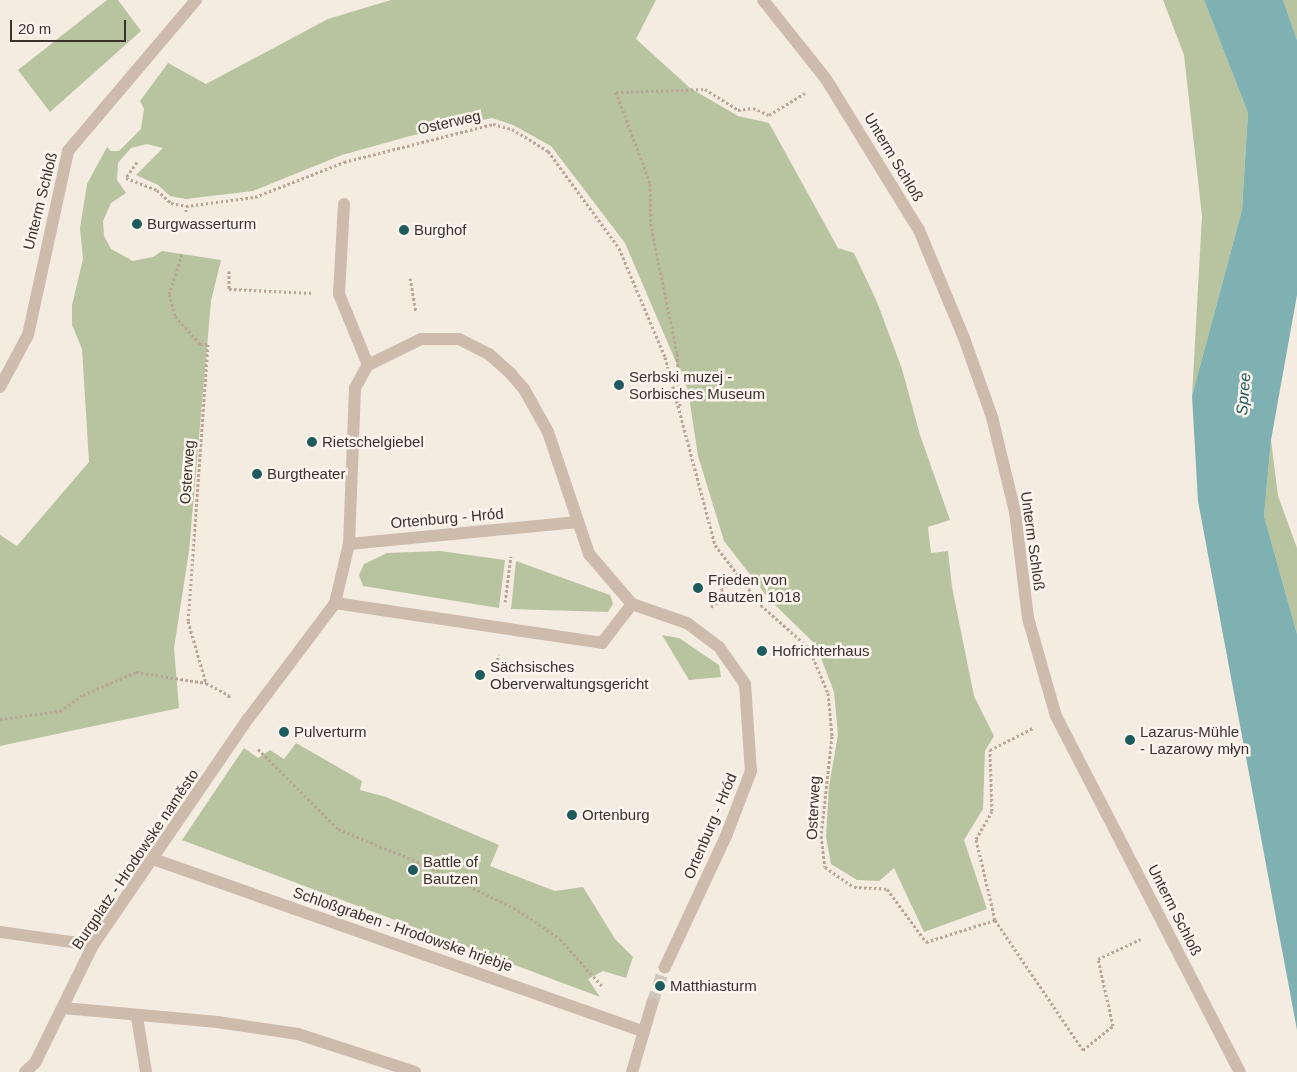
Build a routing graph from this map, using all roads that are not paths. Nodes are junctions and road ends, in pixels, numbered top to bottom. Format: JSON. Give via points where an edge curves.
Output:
{"nodes":[{"id":1,"x":196,"y":0,"type":"edge"},
{"id":2,"x":763,"y":0,"type":"edge"},
{"id":3,"x":344,"y":204,"type":"dead end"},
{"id":4,"x":368,"y":364,"type":"junction"},
{"id":5,"x":0,"y":387,"type":"edge"},
{"id":6,"x":578,"y":522,"type":"junction"},
{"id":7,"x":349,"y":544,"type":"junction"},
{"id":8,"x":335,"y":603,"type":"junction"},
{"id":9,"x":632,"y":604,"type":"junction"},
{"id":10,"x":153,"y":859,"type":"junction"},
{"id":11,"x":0,"y":932,"type":"edge"},
{"id":12,"x":93,"y":945,"type":"junction"},
{"id":13,"x":665,"y":967,"type":"tunnel mouth"},
{"id":14,"x":652,"y":1004,"type":"tunnel mouth"},
{"id":15,"x":62,"y":1008,"type":"junction"},
{"id":16,"x":137,"y":1017,"type":"junction"},
{"id":17,"x":642,"y":1031,"type":"junction"},
{"id":18,"x":25,"y":1072,"type":"edge"},
{"id":19,"x":146,"y":1072,"type":"edge"},
{"id":20,"x":415,"y":1072,"type":"edge"},
{"id":21,"x":632,"y":1072,"type":"edge"},
{"id":22,"x":1240,"y":1072,"type":"edge"}],
"edges":[{"from":1,"to":5,"type":"street","name":"Unterm Schloß","via":[[68,151],[28,335]]},
{"from":2,"to":22,"type":"street","name":"Unterm Schloß","via":[[826,79],[918,230],[964,338],[992,417],[1015,512],[1028,618],[1056,716]]},
{"from":3,"to":4,"type":"street","via":[[339,294]]},
{"from":4,"to":6,"type":"street","via":[[421,339],[460,339],[489,354],[524,389],[548,432]]},
{"from":4,"to":7,"type":"street","via":[[354,388],[352,401]]},
{"from":6,"to":7,"type":"street","name":"Ortenburg - Hród"},
{"from":6,"to":9,"type":"street","via":[[589,554]]},
{"from":7,"to":8,"type":"street"},
{"from":8,"to":9,"type":"street","via":[[602,643]]},
{"from":8,"to":10,"type":"street","name":"Burgplatz - Hrodowske naměsto","via":[[248,719]]},
{"from":9,"to":13,"type":"street","name":"Ortenburg - Hród","via":[[688,623],[719,647],[745,684],[750,728],[751,771],[726,836]]},
{"from":10,"to":12,"type":"street","name":"Burgplatz - Hrodowske naměsto"},
{"from":10,"to":17,"type":"street","name":"Schloßgraben - Hrodowske hrjebje"},
{"from":11,"to":12,"type":"street"},
{"from":12,"to":15,"type":"street","name":"Burgplatz - Hrodowske naměsto"},
{"from":14,"to":17,"type":"street"},
{"from":15,"to":16,"type":"street"},
{"from":15,"to":18,"type":"street","name":"Burgplatz - Hrodowske naměsto","via":[[35,1063]]},
{"from":16,"to":19,"type":"street"},
{"from":16,"to":20,"type":"street","via":[[217,1022],[298,1034]]},
{"from":17,"to":21,"type":"street"}]}
